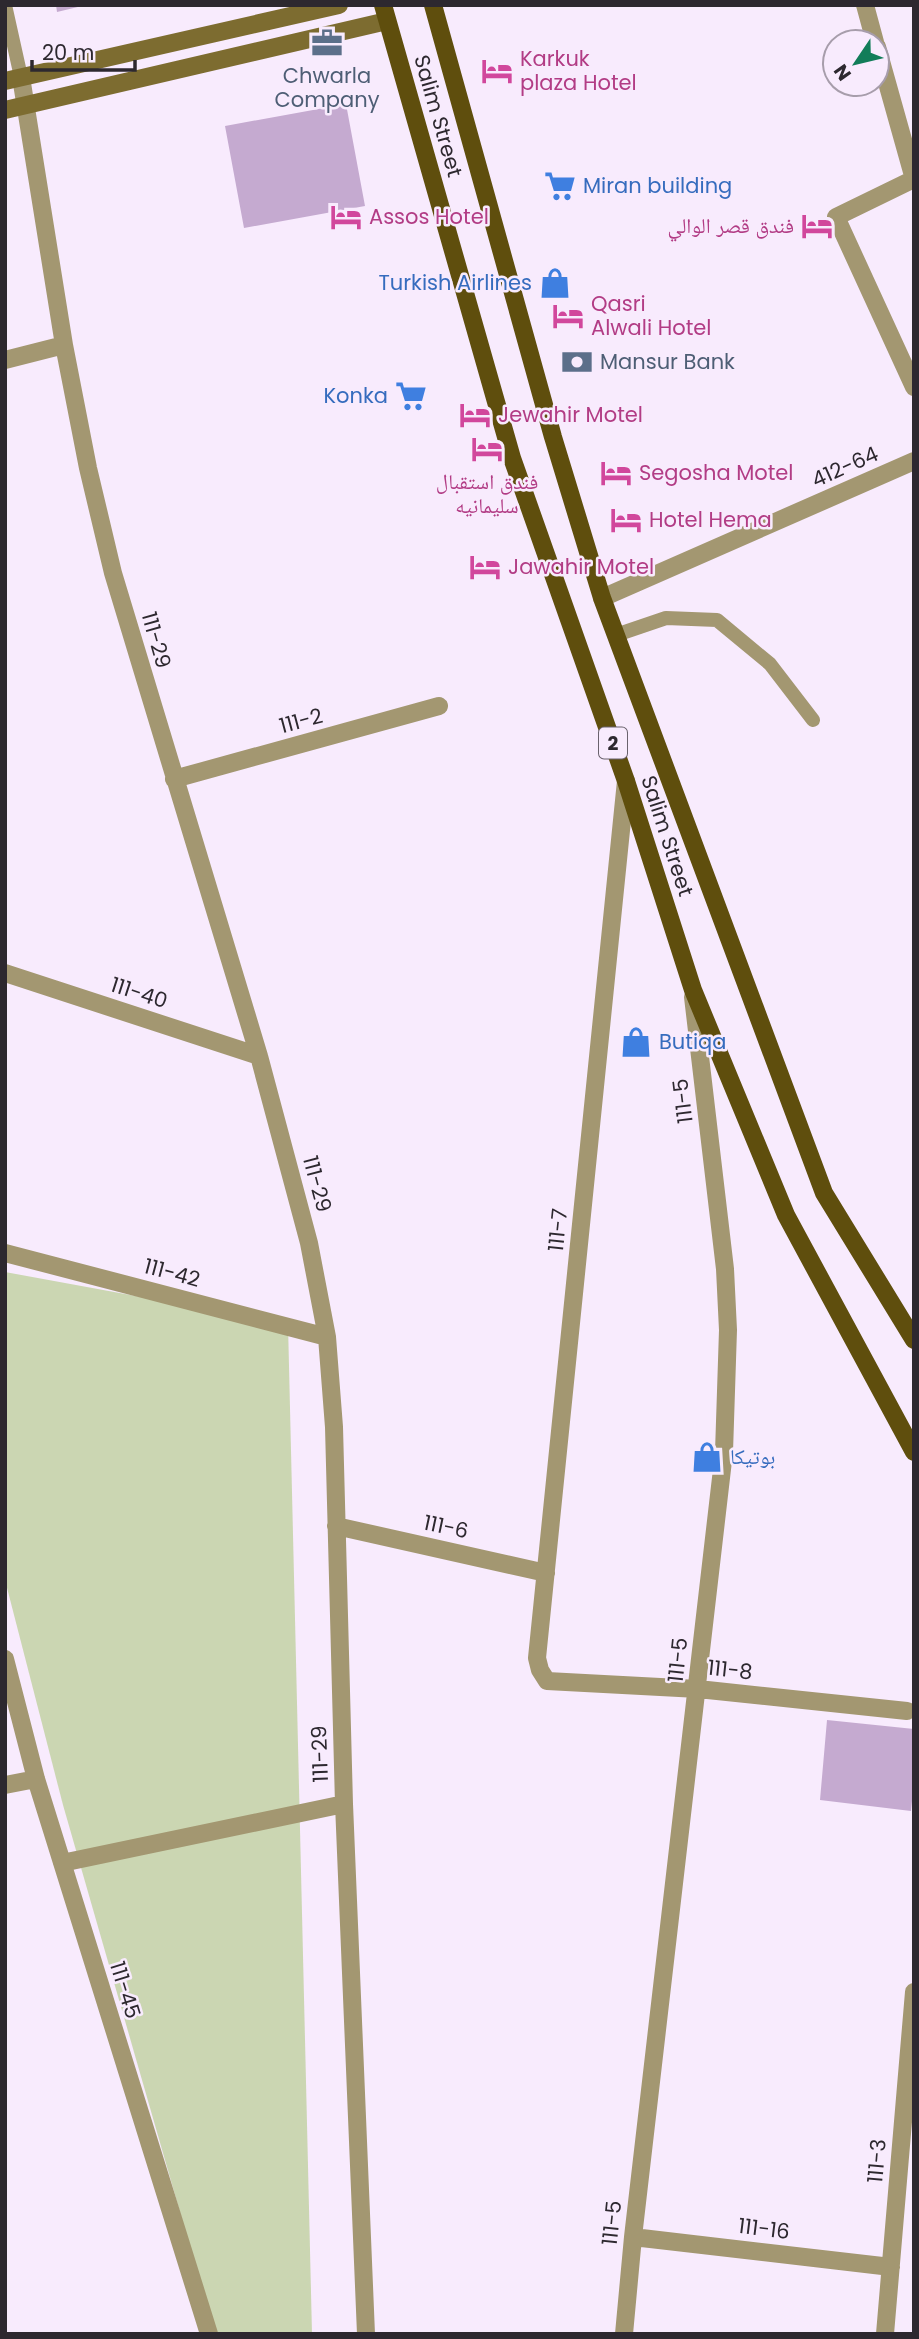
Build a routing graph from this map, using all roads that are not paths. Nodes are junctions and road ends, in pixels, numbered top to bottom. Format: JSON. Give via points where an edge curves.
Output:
{"nodes":[{"id":1,"x":5,"y":5,"type":"edge"},
{"id":2,"x":339,"y":5,"type":"edge"},
{"id":3,"x":433,"y":5,"type":"edge"},
{"id":4,"x":865,"y":5,"type":"edge"},
{"id":5,"x":385,"y":13,"type":"edge"},
{"id":6,"x":872,"y":28,"type":"edge"},
{"id":7,"x":13,"y":79,"type":"edge"},
{"id":8,"x":891,"y":97,"type":"edge"},
{"id":9,"x":24,"y":105,"type":"junction"},
{"id":10,"x":5,"y":110,"type":"edge"},
{"id":11,"x":914,"y":179,"type":"edge"},
{"id":12,"x":64,"y":345,"type":"junction"},
{"id":13,"x":5,"y":360,"type":"edge"},
{"id":14,"x":913,"y":384,"type":"edge"},
{"id":15,"x":914,"y":461,"type":"edge"},
{"id":16,"x":602,"y":598,"type":"junction"},
{"id":17,"x":616,"y":635,"type":"junction"},
{"id":18,"x":439,"y":706,"type":"dead end"},
{"id":19,"x":813,"y":720,"type":"dead end"},
{"id":20,"x":174,"y":779,"type":"junction"},
{"id":21,"x":626,"y":781,"type":"junction"},
{"id":22,"x":5,"y":973,"type":"edge"},
{"id":23,"x":693,"y":990,"type":"junction"},
{"id":24,"x":258,"y":1056,"type":"junction"},
{"id":25,"x":5,"y":1253,"type":"edge"},
{"id":26,"x":327,"y":1337,"type":"junction"},
{"id":27,"x":914,"y":1340,"type":"edge"},
{"id":28,"x":914,"y":1452,"type":"edge"},
{"id":29,"x":337,"y":1526,"type":"junction"},
{"id":30,"x":546,"y":1573,"type":"junction"},
{"id":31,"x":5,"y":1659,"type":"edge"},
{"id":32,"x":547,"y":1681,"type":"joint"},
{"id":33,"x":698,"y":1689,"type":"junction"},
{"id":34,"x":907,"y":1711,"type":"dead end"},
{"id":35,"x":36,"y":1779,"type":"junction"},
{"id":36,"x":5,"y":1785,"type":"edge"},
{"id":37,"x":344,"y":1804,"type":"junction"},
{"id":38,"x":62,"y":1863,"type":"junction"},
{"id":39,"x":914,"y":1992,"type":"edge"},
{"id":40,"x":909,"y":2105,"type":"edge"},
{"id":41,"x":633,"y":2237,"type":"junction"},
{"id":42,"x":891,"y":2267,"type":"junction"},
{"id":43,"x":209,"y":2334,"type":"edge"},
{"id":44,"x":366,"y":2334,"type":"edge"},
{"id":45,"x":624,"y":2334,"type":"edge"},
{"id":46,"x":885,"y":2334,"type":"edge"}],
"edges":[{"from":1,"to":7,"type":"lane"},
{"from":2,"to":7,"type":"street"},
{"from":3,"to":16,"type":"main road","name":"Salim Street","number":"2"},
{"from":4,"to":6,"type":"street"},
{"from":5,"to":9,"type":"street"},
{"from":5,"to":21,"type":"main road","name":"Salim Street","number":"2","via":[[512,458]]},
{"from":7,"to":9,"type":"street","name":"111-29"},
{"from":8,"to":11,"type":"street"},
{"from":9,"to":10,"type":"street"},
{"from":9,"to":12,"type":"street","name":"111-29"},
{"from":11,"to":14,"type":"street","via":[[836,216]]},
{"from":12,"to":13,"type":"street"},
{"from":12,"to":20,"type":"street","name":"111-29","via":[[113,573]]},
{"from":15,"to":16,"type":"street","name":"412-64"},
{"from":16,"to":17,"type":"main road","name":"Salim Street","number":"2"},
{"from":17,"to":19,"type":"lane","via":[[666,618],[718,620],[770,664]]},
{"from":17,"to":27,"type":"main road","name":"Salim Street","number":"2","via":[[824,1193]]},
{"from":18,"to":20,"type":"street","name":"111-2"},
{"from":20,"to":24,"type":"street","name":"111-29"},
{"from":21,"to":23,"type":"main road","name":"Salim Street","number":"2"},
{"from":21,"to":30,"type":"street","name":"111-7"},
{"from":22,"to":24,"type":"street","name":"111-40"},
{"from":23,"to":28,"type":"main road","name":"Salim Street","number":"2","via":[[786,1215]]},
{"from":23,"to":33,"type":"street","name":"111-5","via":[[728,1330],[724,1452]]},
{"from":24,"to":26,"type":"street","name":"111-29","via":[[309,1243]]},
{"from":25,"to":26,"type":"street","name":"111-42"},
{"from":26,"to":29,"type":"street","name":"111-29"},
{"from":29,"to":30,"type":"street","name":"111-6"},
{"from":29,"to":37,"type":"street","name":"111-29"},
{"from":30,"to":32,"type":"street","name":"111-7","via":[[537,1658]]},
{"from":31,"to":35,"type":"street","name":"111-45"},
{"from":32,"to":33,"type":"street","name":"111-8"},
{"from":33,"to":34,"type":"street","name":"111-8"},
{"from":33,"to":41,"type":"street","name":"111-5"},
{"from":35,"to":36,"type":"street"},
{"from":35,"to":38,"type":"street","name":"111-45"},
{"from":37,"to":38,"type":"street"},
{"from":37,"to":44,"type":"street","name":"111-29"},
{"from":38,"to":43,"type":"street","name":"111-45"},
{"from":39,"to":40,"type":"street","name":"111-3"},
{"from":40,"to":42,"type":"street","name":"111-3"},
{"from":41,"to":42,"type":"street","name":"111-16"},
{"from":41,"to":45,"type":"street","name":"111-5"},
{"from":42,"to":46,"type":"street","name":"111-3"}]}
